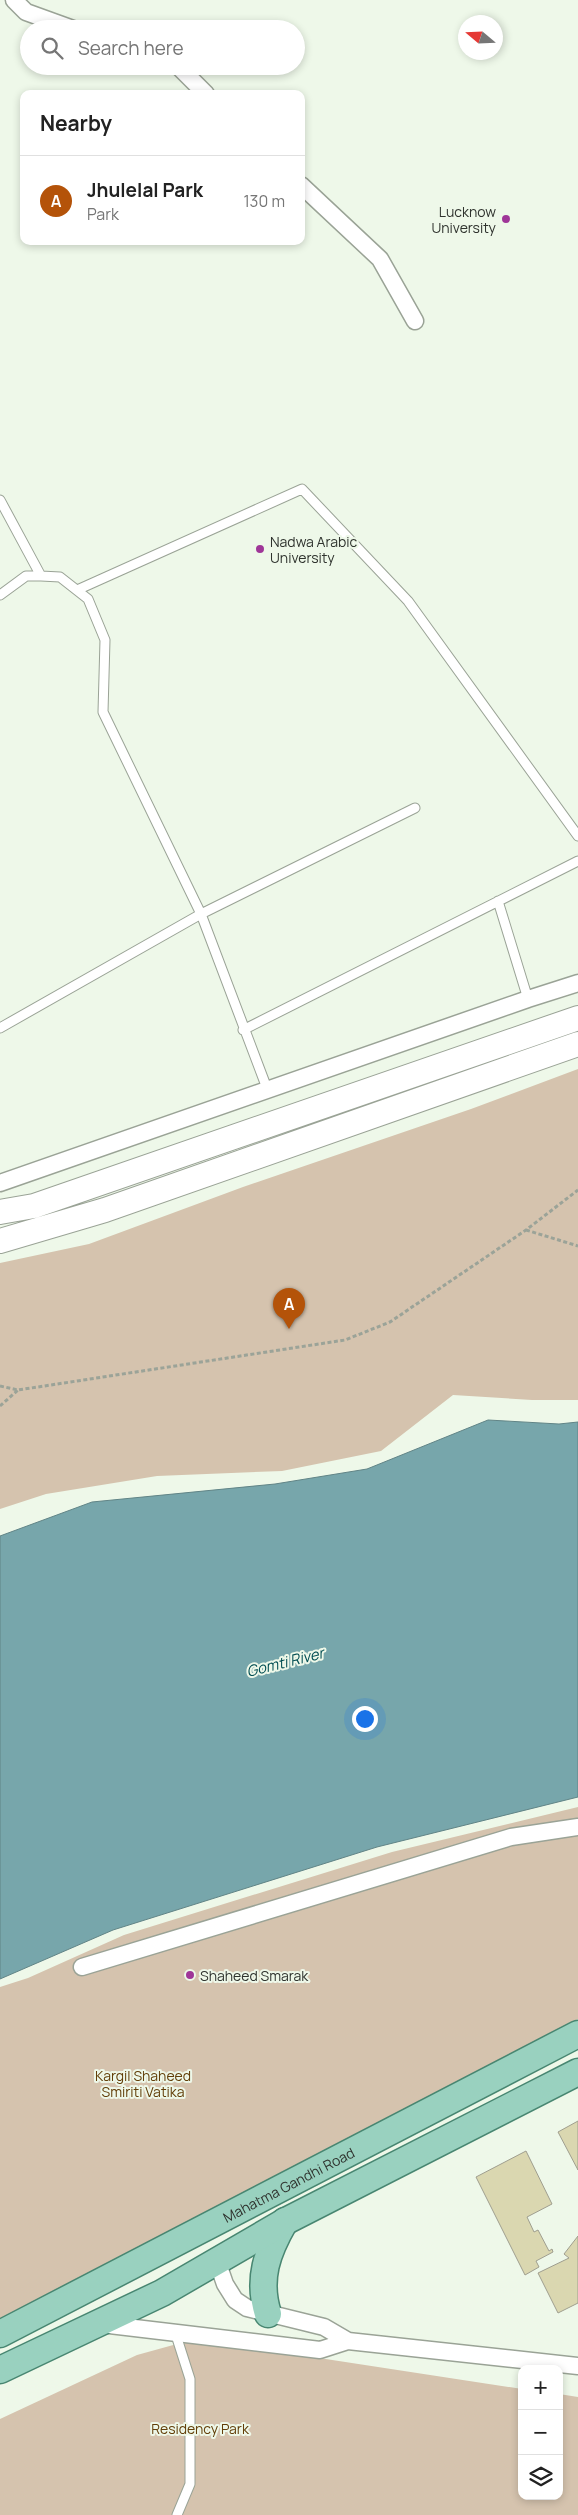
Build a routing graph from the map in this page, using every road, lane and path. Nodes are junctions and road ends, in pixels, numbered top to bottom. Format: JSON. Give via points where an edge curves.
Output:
{"nodes":[{"id":1,"x":14,"y":0,"type":"edge"},
{"id":2,"x":48,"y":20,"type":"edge"},
{"id":3,"x":187,"y":75,"type":"edge"},
{"id":4,"x":202,"y":90,"type":"edge"},
{"id":5,"x":305,"y":189,"type":"edge"},
{"id":6,"x":415,"y":321,"type":"dead end"},
{"id":7,"x":0,"y":500,"type":"edge"},
{"id":8,"x":41,"y":576,"type":"junction"},
{"id":9,"x":77,"y":590,"type":"junction"},
{"id":10,"x":0,"y":596,"type":"edge"},
{"id":11,"x":415,"y":808,"type":"dead end"},
{"id":12,"x":578,"y":836,"type":"edge"},
{"id":13,"x":578,"y":861,"type":"edge"},
{"id":14,"x":498,"y":901,"type":"junction"},
{"id":15,"x":201,"y":914,"type":"junction"},
{"id":16,"x":578,"y":983,"type":"edge"},
{"id":17,"x":528,"y":999,"type":"junction"},
{"id":18,"x":578,"y":1018,"type":"edge"},
{"id":19,"x":0,"y":1028,"type":"edge"},
{"id":20,"x":243,"y":1030,"type":"junction"},
{"id":21,"x":578,"y":1044,"type":"edge"},
{"id":22,"x":268,"y":1091,"type":"junction"},
{"id":23,"x":0,"y":1184,"type":"edge"},
{"id":24,"x":578,"y":1190,"type":"edge"},
{"id":25,"x":0,"y":1212,"type":"edge"},
{"id":26,"x":526,"y":1230,"type":"junction"},
{"id":27,"x":0,"y":1241,"type":"edge"},
{"id":28,"x":578,"y":1246,"type":"edge"},
{"id":29,"x":0,"y":1386,"type":"edge"},
{"id":30,"x":18,"y":1390,"type":"junction"},
{"id":31,"x":0,"y":1406,"type":"edge"},
{"id":32,"x":578,"y":1826,"type":"edge"},
{"id":33,"x":82,"y":1967,"type":"dead end"},
{"id":34,"x":578,"y":2034,"type":"edge"},
{"id":35,"x":578,"y":2072,"type":"edge"},
{"id":36,"x":286,"y":2221,"type":"junction"},
{"id":37,"x":217,"y":2261,"type":"junction"},
{"id":38,"x":268,"y":2314,"type":"junction"},
{"id":39,"x":99,"y":2324,"type":"junction"},
{"id":40,"x":175,"y":2332,"type":"junction"},
{"id":41,"x":0,"y":2334,"type":"edge"},
{"id":42,"x":348,"y":2341,"type":"junction"},
{"id":43,"x":578,"y":2366,"type":"edge"},
{"id":44,"x":0,"y":2370,"type":"edge"},
{"id":45,"x":177,"y":2515,"type":"edge"}],
"edges":[{"from":1,"to":2,"type":"street","via":[[26,12]]},
{"from":3,"to":4,"type":"street"},
{"from":5,"to":6,"type":"street","via":[[380,259]]},
{"from":7,"to":8,"type":"lane"},
{"from":8,"to":9,"type":"lane","via":[[60,577]]},
{"from":8,"to":10,"type":"lane","via":[[26,576]]},
{"from":9,"to":12,"type":"lane","via":[[302,489],[408,600]]},
{"from":9,"to":15,"type":"lane","via":[[88,599],[105,640],[103,712]]},
{"from":11,"to":15,"type":"lane"},
{"from":13,"to":14,"type":"lane"},
{"from":14,"to":17,"type":"lane"},
{"from":14,"to":20,"type":"lane"},
{"from":15,"to":19,"type":"lane"},
{"from":15,"to":20,"type":"lane"},
{"from":16,"to":17,"type":"street"},
{"from":17,"to":22,"type":"street"},
{"from":18,"to":25,"type":"street","via":[[43,1202]]},
{"from":20,"to":22,"type":"lane"},
{"from":21,"to":27,"type":"street","via":[[105,1210]]},
{"from":22,"to":23,"type":"street"},
{"from":24,"to":26,"type":"path"},
{"from":26,"to":28,"type":"path"},
{"from":26,"to":30,"type":"path","via":[[390,1322],[345,1340]]},
{"from":29,"to":30,"type":"path"},
{"from":30,"to":31,"type":"path"},
{"from":32,"to":33,"type":"street","via":[[511,1837]]},
{"from":34,"to":41,"type":"main road","name":"Mahatma Gandhi Road"},
{"from":35,"to":36,"type":"main road"},
{"from":36,"to":37,"type":"main road"},
{"from":36,"to":38,"type":"main road","via":[[265,2260],[262,2286]]},
{"from":37,"to":38,"type":"street","via":[[224,2284],[235,2300],[247,2308]]},
{"from":37,"to":39,"type":"main road"},
{"from":38,"to":42,"type":"street","via":[[324,2327]]},
{"from":39,"to":40,"type":"street"},
{"from":39,"to":44,"type":"main road"},
{"from":40,"to":42,"type":"street","via":[[320,2350]]},
{"from":40,"to":45,"type":"lane","via":[[190,2379],[190,2484]]},
{"from":42,"to":43,"type":"street"}]}
